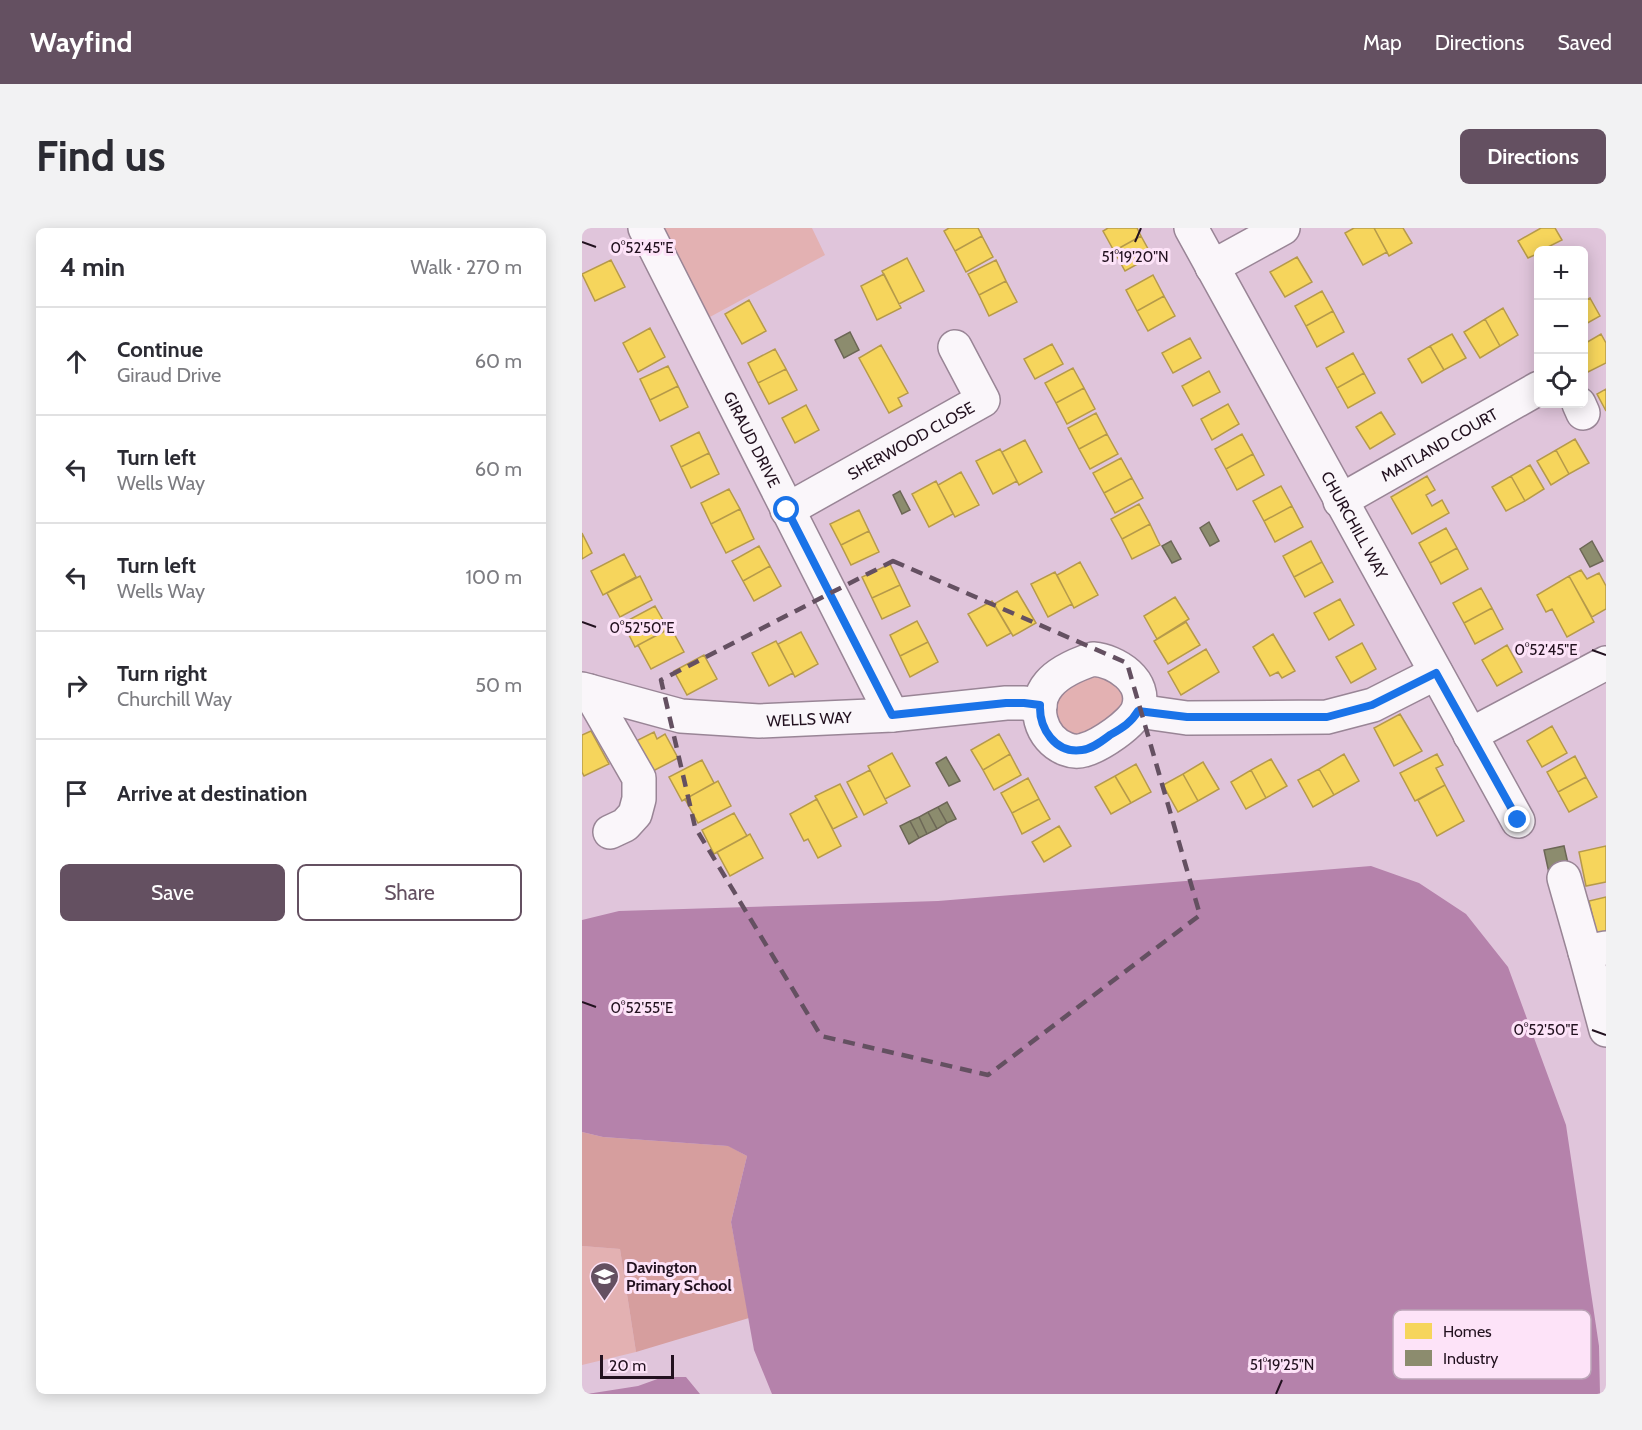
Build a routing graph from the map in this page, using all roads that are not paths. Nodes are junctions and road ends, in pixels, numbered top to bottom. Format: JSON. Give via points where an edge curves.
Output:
{"nodes":[{"id":1,"x":645,"y":228,"type":"edge"},
{"id":2,"x":1191,"y":228,"type":"edge"},
{"id":3,"x":1283,"y":228,"type":"edge"},
{"id":4,"x":1212,"y":267,"type":"junction"},
{"id":5,"x":955,"y":347,"type":"dead end"},
{"id":6,"x":1534,"y":391,"type":"edge"},
{"id":7,"x":1340,"y":501,"type":"junction"},
{"id":8,"x":787,"y":510,"type":"junction"},
{"id":9,"x":1606,"y":663,"type":"edge"},
{"id":10,"x":1436,"y":673,"type":"junction"},
{"id":11,"x":585,"y":690,"type":"edge"},
{"id":12,"x":1040,"y":705,"type":"junction"},
{"id":13,"x":1138,"y":711,"type":"junction"},
{"id":14,"x":892,"y":715,"type":"junction"},
{"id":15,"x":1470,"y":735,"type":"junction"},
{"id":16,"x":1518,"y":820,"type":"dead end"},
{"id":17,"x":610,"y":832,"type":"dead end"},
{"id":18,"x":1564,"y":878,"type":"dead end"},
{"id":19,"x":1595,"y":950,"type":"edge"},
{"id":20,"x":1606,"y":1030,"type":"edge"}],
"edges":[{"from":1,"to":8,"type":"street","name":"GIRAUD DRIVE"},
{"from":2,"to":4,"type":"street","name":"CHURCHILL WAY"},
{"from":3,"to":4,"type":"street"},
{"from":4,"to":7,"type":"street","name":"CHURCHILL WAY"},
{"from":5,"to":8,"type":"street","name":"SHERWOOD CLOSE","via":[[983,400]]},
{"from":6,"to":7,"type":"street","name":"MAITLAND COURT"},
{"from":7,"to":10,"type":"street","name":"CHURCHILL WAY"},
{"from":8,"to":14,"type":"street","name":"GIRAUD DRIVE"},
{"from":9,"to":15,"type":"street"},
{"from":10,"to":13,"type":"street","via":[[1372,705],[1327,717],[1187,717]]},
{"from":10,"to":15,"type":"street","name":"CHURCHILL WAY"},
{"from":11,"to":14,"type":"street","name":"WELLS WAY","via":[[681,716],[759,721]]},
{"from":11,"to":17,"type":"street","via":[[639,778],[635,814],[625,825]]},
{"from":12,"to":13,"type":"street","via":[[1048,735],[1072,751],[1098,743],[1127,725]]},
{"from":12,"to":13,"type":"street","via":[[1042,695],[1055,679],[1093,659],[1111,663],[1127,673],[1137,687]]},
{"from":12,"to":14,"type":"street","name":"WELLS WAY","via":[[1006,703]]},
{"from":15,"to":16,"type":"street","name":"CHURCHILL WAY"},
{"from":18,"to":19,"type":"street"},
{"from":19,"to":20,"type":"street"}]}
